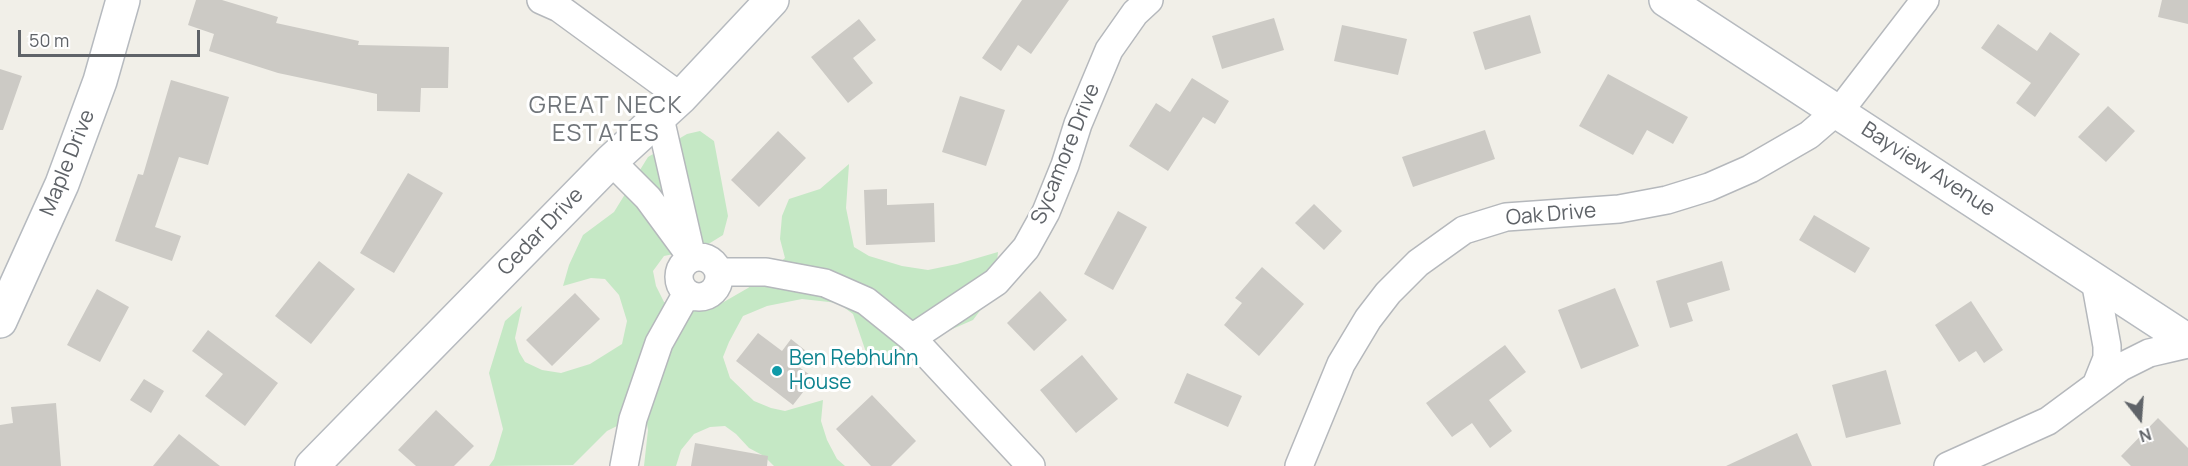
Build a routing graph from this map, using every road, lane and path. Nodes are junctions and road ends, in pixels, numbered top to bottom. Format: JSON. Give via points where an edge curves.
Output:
{"nodes":[{"id":1,"x":123,"y":0,"type":"edge"},
{"id":2,"x":541,"y":0,"type":"edge"},
{"id":3,"x":772,"y":0,"type":"edge"},
{"id":4,"x":1149,"y":0,"type":"edge"},
{"id":5,"x":1666,"y":0,"type":"edge"},
{"id":6,"x":1925,"y":0,"type":"edge"},
{"id":7,"x":671,"y":108,"type":"junction"},
{"id":8,"x":1837,"y":111,"type":"junction"},
{"id":9,"x":611,"y":161,"type":"junction"},
{"id":10,"x":692,"y":258,"type":"junction"},
{"id":11,"x":719,"y":272,"type":"junction"},
{"id":12,"x":2095,"y":280,"type":"junction"},
{"id":13,"x":687,"y":293,"type":"junction"},
{"id":14,"x":0,"y":321,"type":"edge"},
{"id":15,"x":912,"y":338,"type":"junction"},
{"id":16,"x":2188,"y":343,"type":"edge"},
{"id":17,"x":2097,"y":383,"type":"junction"},
{"id":18,"x":312,"y":466,"type":"edge"},
{"id":19,"x":624,"y":466,"type":"edge"},
{"id":20,"x":1031,"y":466,"type":"edge"},
{"id":21,"x":1299,"y":466,"type":"edge"},
{"id":22,"x":1948,"y":466,"type":"edge"}],
"edges":[{"from":1,"to":14,"type":"street","name":"Maple Drive","via":[[100,81],[62,184]]},
{"from":2,"to":7,"type":"street","via":[[559,8]]},
{"from":3,"to":7,"type":"street","name":"Cedar Drive"},
{"from":4,"to":15,"type":"street","name":"Sycamore Drive","via":[[1109,50],[1046,212],[1026,248],[996,282]]},
{"from":5,"to":8,"type":"street","name":"Bayview Avenue"},
{"from":6,"to":8,"type":"street","name":"Oak Drive"},
{"from":7,"to":9,"type":"street","name":"Cedar Drive"},
{"from":7,"to":10,"type":"street"},
{"from":8,"to":12,"type":"street","name":"Bayview Avenue"},
{"from":8,"to":21,"type":"street","name":"Oak Drive","via":[[1809,135],[1709,187],[1619,209],[1506,217],[1464,230],[1418,263],[1368,320],[1341,364]]},
{"from":9,"to":10,"type":"street","via":[[660,213]]},
{"from":9,"to":18,"type":"street","name":"Cedar Drive"},
{"from":10,"to":11,"type":"street","via":[[705,257]]},
{"from":10,"to":13,"type":"street","via":[[679,274]]},
{"from":11,"to":13,"type":"street","via":[[716,288],[710,294]]},
{"from":11,"to":15,"type":"street","via":[[766,272],[825,283],[866,301]]},
{"from":12,"to":16,"type":"street","name":"Bayview Avenue"},
{"from":12,"to":17,"type":"street","via":[[2107,346],[2107,358]]},
{"from":13,"to":19,"type":"street","via":[[659,343],[633,419]]},
{"from":15,"to":20,"type":"street"},
{"from":16,"to":17,"type":"street","via":[[2149,353]]},
{"from":17,"to":22,"type":"street","via":[[2048,421]]}]}
